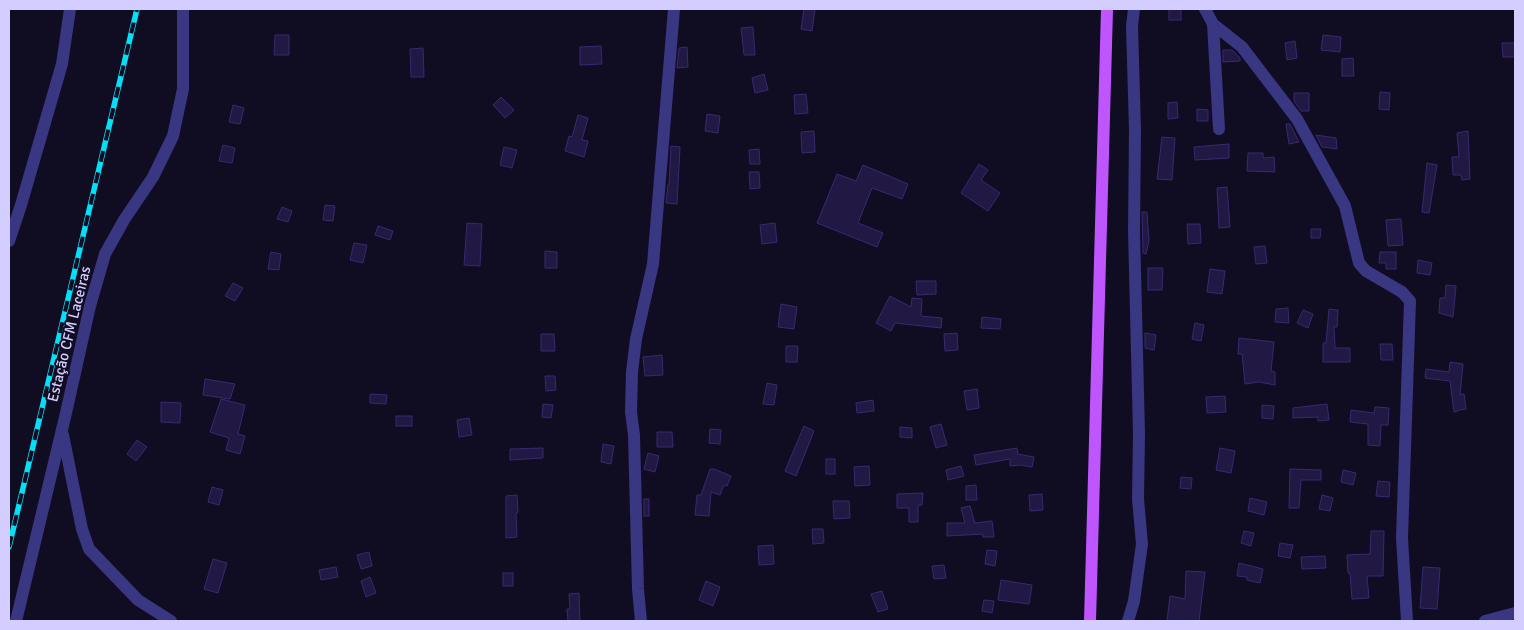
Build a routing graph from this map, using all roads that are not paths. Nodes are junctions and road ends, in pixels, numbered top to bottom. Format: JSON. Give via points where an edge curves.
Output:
{"nodes":[{"id":1,"x":70,"y":9,"type":"edge"},
{"id":2,"x":183,"y":9,"type":"edge"},
{"id":3,"x":674,"y":9,"type":"edge"},
{"id":4,"x":1107,"y":9,"type":"edge"},
{"id":5,"x":1134,"y":9,"type":"edge"},
{"id":6,"x":1204,"y":9,"type":"edge"},
{"id":7,"x":1213,"y":24,"type":"junction"},
{"id":8,"x":1219,"y":129,"type":"dead end"},
{"id":9,"x":9,"y":241,"type":"edge"},
{"id":10,"x":62,"y":432,"type":"junction"},
{"id":11,"x":1515,"y":613,"type":"edge"},
{"id":12,"x":16,"y":621,"type":"edge"},
{"id":13,"x":171,"y":621,"type":"edge"},
{"id":14,"x":642,"y":621,"type":"edge"},
{"id":15,"x":1090,"y":621,"type":"edge"},
{"id":16,"x":1128,"y":621,"type":"edge"},
{"id":17,"x":1407,"y":621,"type":"edge"},
{"id":18,"x":1485,"y":621,"type":"edge"}],
"edges":[{"from":1,"to":9,"type":"street","via":[[62,64]]},
{"from":2,"to":10,"type":"street","name":"Estação CFM Laceiras","via":[[183,89],[173,136],[153,177],[105,254]]},
{"from":3,"to":14,"type":"street","via":[[653,264],[632,372],[638,589]]},
{"from":4,"to":15,"type":"main road"},
{"from":5,"to":16,"type":"street","via":[[1138,499],[1142,544]]},
{"from":6,"to":7,"type":"street"},
{"from":7,"to":8,"type":"street"},
{"from":7,"to":17,"type":"street","via":[[1242,47],[1297,119],[1345,206],[1359,263],[1410,301],[1402,538]]},
{"from":10,"to":12,"type":"street","name":"Estação CFM Laceiras"},
{"from":10,"to":13,"type":"street","via":[[89,549],[138,600]]},
{"from":11,"to":18,"type":"street"}]}
